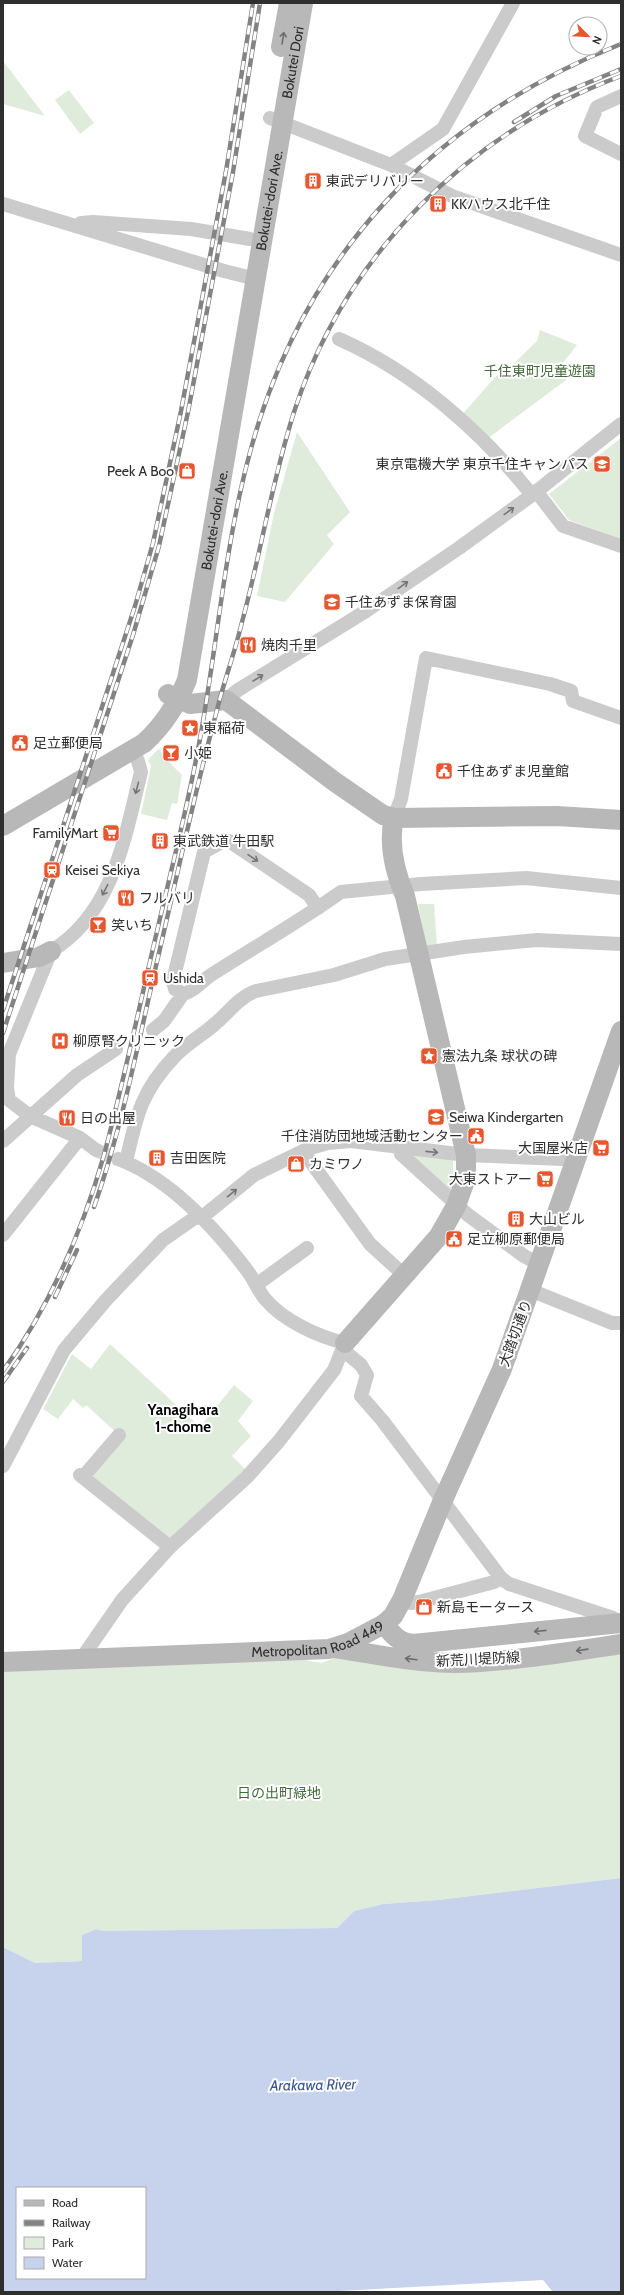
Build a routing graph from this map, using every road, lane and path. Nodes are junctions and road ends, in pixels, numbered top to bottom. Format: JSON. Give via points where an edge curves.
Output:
{"nodes":[{"id":1,"x":289,"y":3,"type":"edge"},
{"id":2,"x":303,"y":3,"type":"edge"},
{"id":3,"x":513,"y":3,"type":"edge"},
{"id":4,"x":621,"y":96,"type":"edge"},
{"id":5,"x":276,"y":120,"type":"junction"},
{"id":6,"x":621,"y":154,"type":"edge"},
{"id":7,"x":391,"y":165,"type":"junction"},
{"id":8,"x":3,"y":204,"type":"edge"},
{"id":9,"x":73,"y":224,"type":"junction"},
{"id":10,"x":250,"y":239,"type":"junction"},
{"id":11,"x":621,"y":255,"type":"edge"},
{"id":12,"x":250,"y":277,"type":"junction"},
{"id":13,"x":339,"y":339,"type":"dead end"},
{"id":14,"x":621,"y":424,"type":"edge"},
{"id":15,"x":534,"y":493,"type":"junction"},
{"id":16,"x":621,"y":546,"type":"edge"},
{"id":17,"x":173,"y":697,"type":"junction"},
{"id":18,"x":226,"y":700,"type":"junction"},
{"id":19,"x":621,"y":718,"type":"edge"},
{"id":20,"x":133,"y":751,"type":"junction"},
{"id":21,"x":3,"y":812,"type":"edge"},
{"id":22,"x":394,"y":818,"type":"junction"},
{"id":23,"x":621,"y":820,"type":"edge"},
{"id":24,"x":3,"y":826,"type":"edge"},
{"id":25,"x":401,"y":887,"type":"junction"},
{"id":26,"x":621,"y":888,"type":"edge"},
{"id":27,"x":318,"y":908,"type":"junction"},
{"id":28,"x":621,"y":944,"type":"edge"},
{"id":29,"x":51,"y":951,"type":"junction"},
{"id":30,"x":418,"y":955,"type":"junction"},
{"id":31,"x":3,"y":963,"type":"edge"},
{"id":32,"x":183,"y":994,"type":"junction"},
{"id":33,"x":153,"y":1030,"type":"dead end"},
{"id":34,"x":621,"y":1031,"type":"edge"},
{"id":35,"x":116,"y":1049,"type":"dead end"},
{"id":36,"x":30,"y":1116,"type":"junction"},
{"id":37,"x":80,"y":1138,"type":"junction"},
{"id":38,"x":3,"y":1141,"type":"edge"},
{"id":39,"x":402,"y":1148,"type":"junction"},
{"id":40,"x":96,"y":1150,"type":"tunnel mouth"},
{"id":41,"x":303,"y":1152,"type":"junction"},
{"id":42,"x":466,"y":1155,"type":"junction"},
{"id":43,"x":578,"y":1157,"type":"junction"},
{"id":44,"x":456,"y":1206,"type":"junction"},
{"id":45,"x":201,"y":1216,"type":"junction"},
{"id":46,"x":3,"y":1235,"type":"edge"},
{"id":47,"x":306,"y":1248,"type":"dead end"},
{"id":48,"x":539,"y":1264,"type":"junction"},
{"id":49,"x":404,"y":1275,"type":"junction"},
{"id":50,"x":256,"y":1285,"type":"junction"},
{"id":51,"x":530,"y":1290,"type":"junction"},
{"id":52,"x":621,"y":1323,"type":"edge"},
{"id":53,"x":344,"y":1346,"type":"junction"},
{"id":54,"x":119,"y":1435,"type":"dead end"},
{"id":55,"x":3,"y":1466,"type":"edge"},
{"id":56,"x":443,"y":1500,"type":"junction"},
{"id":57,"x":170,"y":1548,"type":"junction"},
{"id":58,"x":501,"y":1578,"type":"junction"},
{"id":59,"x":402,"y":1600,"type":"junction"},
{"id":60,"x":618,"y":1623,"type":"edge"},
{"id":61,"x":384,"y":1624,"type":"junction"},
{"id":62,"x":621,"y":1644,"type":"edge"},
{"id":63,"x":334,"y":1648,"type":"junction"},
{"id":64,"x":86,"y":1659,"type":"junction"},
{"id":65,"x":3,"y":1662,"type":"edge"}],
"edges":[{"from":5,"to":1,"type":"main road","name":"Bokutei Dori","one_way":true},
{"from":2,"to":5,"type":"main road","name":"Bokutei Dori"},
{"from":3,"to":7,"type":"street","via":[[442,129]]},
{"from":4,"to":6,"type":"street","via":[[597,107],[585,136]]},
{"from":5,"to":7,"type":"street"},
{"from":5,"to":10,"type":"main road","name":"Bokutei-dori Ave."},
{"from":5,"to":12,"type":"main road","name":"Bokutei-dori Ave."},
{"from":7,"to":11,"type":"street","via":[[452,196]]},
{"from":8,"to":9,"type":"street"},
{"from":9,"to":10,"type":"street","via":[[93,222],[191,229]]},
{"from":9,"to":12,"type":"street","via":[[218,270]]},
{"from":10,"to":12,"type":"main road","name":"Bokutei-dori Ave."},
{"from":12,"to":17,"type":"main road","name":"Bokutei-dori Ave."},
{"from":13,"to":15,"type":"street","via":[[377,358],[422,388],[508,464]]},
{"from":14,"to":15,"type":"street"},
{"from":15,"to":16,"type":"street","via":[[564,526]]},
{"from":18,"to":15,"type":"street","one_way":true,"via":[[372,607]]},
{"from":17,"to":18,"type":"main road","via":[[194,704]]},
{"from":17,"to":20,"type":"main road","name":"Bokutei-dori Ave.","via":[[153,735]]},
{"from":17,"to":21,"type":"main road","name":"Bokutei-dori Ave.","via":[[144,727],[124,743]]},
{"from":18,"to":22,"type":"main road","via":[[335,782],[382,815]]},
{"from":19,"to":22,"type":"street","via":[[573,701],[571,691],[550,684],[426,658],[401,799]]},
{"from":20,"to":24,"type":"main road","name":"Bokutei-dori Ave."},
{"from":20,"to":29,"type":"street","one_way":true,"via":[[141,772],[118,863],[92,915],[62,945]]},
{"from":22,"to":23,"type":"main road","via":[[557,816]]},
{"from":22,"to":25,"type":"main road","via":[[391,830],[394,862],[396,877]]},
{"from":25,"to":26,"type":"street","via":[[526,878]]},
{"from":25,"to":27,"type":"street","via":[[341,892]]},
{"from":25,"to":30,"type":"main road"},
{"from":27,"to":32,"type":"street"},
{"from":32,"to":27,"type":"street","one_way":true,"via":[[175,989],[173,981],[204,852],[207,849],[229,842],[309,895]]},
{"from":28,"to":30,"type":"street","via":[[538,940],[464,947]]},
{"from":29,"to":31,"type":"main road","via":[[39,957]]},
{"from":29,"to":36,"type":"street","via":[[9,1054],[9,1100]]},
{"from":30,"to":42,"type":"main road"},
{"from":30,"to":45,"type":"street","via":[[385,959],[334,975],[246,995],[176,1055],[147,1090],[122,1161],[170,1190]]},
{"from":32,"to":33,"type":"street","via":[[164,1021]]},
{"from":34,"to":43,"type":"main road","name":"大踏切通り"},
{"from":35,"to":36,"type":"street","via":[[77,1075]]},
{"from":36,"to":37,"type":"street"},
{"from":36,"to":38,"type":"street"},
{"from":37,"to":40,"type":"street"},
{"from":37,"to":46,"type":"street"},
{"from":39,"to":41,"type":"street","via":[[351,1141],[328,1143]]},
{"from":39,"to":42,"type":"street","one_way":true},
{"from":39,"to":44,"type":"street","via":[[402,1154]]},
{"from":45,"to":41,"type":"street","one_way":true,"via":[[254,1175]]},
{"from":41,"to":49,"type":"street","via":[[370,1244]]},
{"from":42,"to":43,"type":"street","via":[[562,1159]]},
{"from":42,"to":44,"type":"main road","via":[[466,1178]]},
{"from":43,"to":48,"type":"main road","name":"大踏切通り"},
{"from":44,"to":48,"type":"street","via":[[524,1256]]},
{"from":44,"to":49,"type":"main road","via":[[438,1236]]},
{"from":45,"to":50,"type":"street","via":[[229,1247]]},
{"from":45,"to":55,"type":"street","via":[[163,1240],[64,1350]]},
{"from":47,"to":50,"type":"street"},
{"from":48,"to":51,"type":"main road","name":"大踏切通り"},
{"from":49,"to":53,"type":"main road"},
{"from":50,"to":53,"type":"street","via":[[265,1300],[276,1309]]},
{"from":51,"to":52,"type":"street","via":[[612,1323]]},
{"from":51,"to":56,"type":"main road","name":"大踏切通り","via":[[502,1369]]},
{"from":53,"to":56,"type":"street","via":[[367,1375],[361,1396]]},
{"from":53,"to":57,"type":"street","via":[[334,1370],[279,1441],[247,1477]]},
{"from":54,"to":57,"type":"street","via":[[82,1476]]},
{"from":56,"to":58,"type":"street"},
{"from":56,"to":59,"type":"main road","name":"大踏切通り"},
{"from":57,"to":64,"type":"street","via":[[122,1600],[86,1652]]},
{"from":58,"to":59,"type":"street","via":[[419,1602]]},
{"from":58,"to":60,"type":"street","via":[[509,1584],[613,1618]]},
{"from":59,"to":61,"type":"main road","name":"大踏切通り","via":[[393,1616]]},
{"from":60,"to":61,"type":"main road","name":"Metropolitan Road 449","one_way":true,"via":[[412,1644],[395,1638]]},
{"from":61,"to":63,"type":"main road","name":"Metropolitan Road 449"},
{"from":62,"to":63,"type":"main road","name":"新荒川堤防線","one_way":true,"via":[[456,1663]]},
{"from":63,"to":64,"type":"main road","name":"Metropolitan Road 449"},
{"from":64,"to":65,"type":"main road","name":"Metropolitan Road 449"}]}
